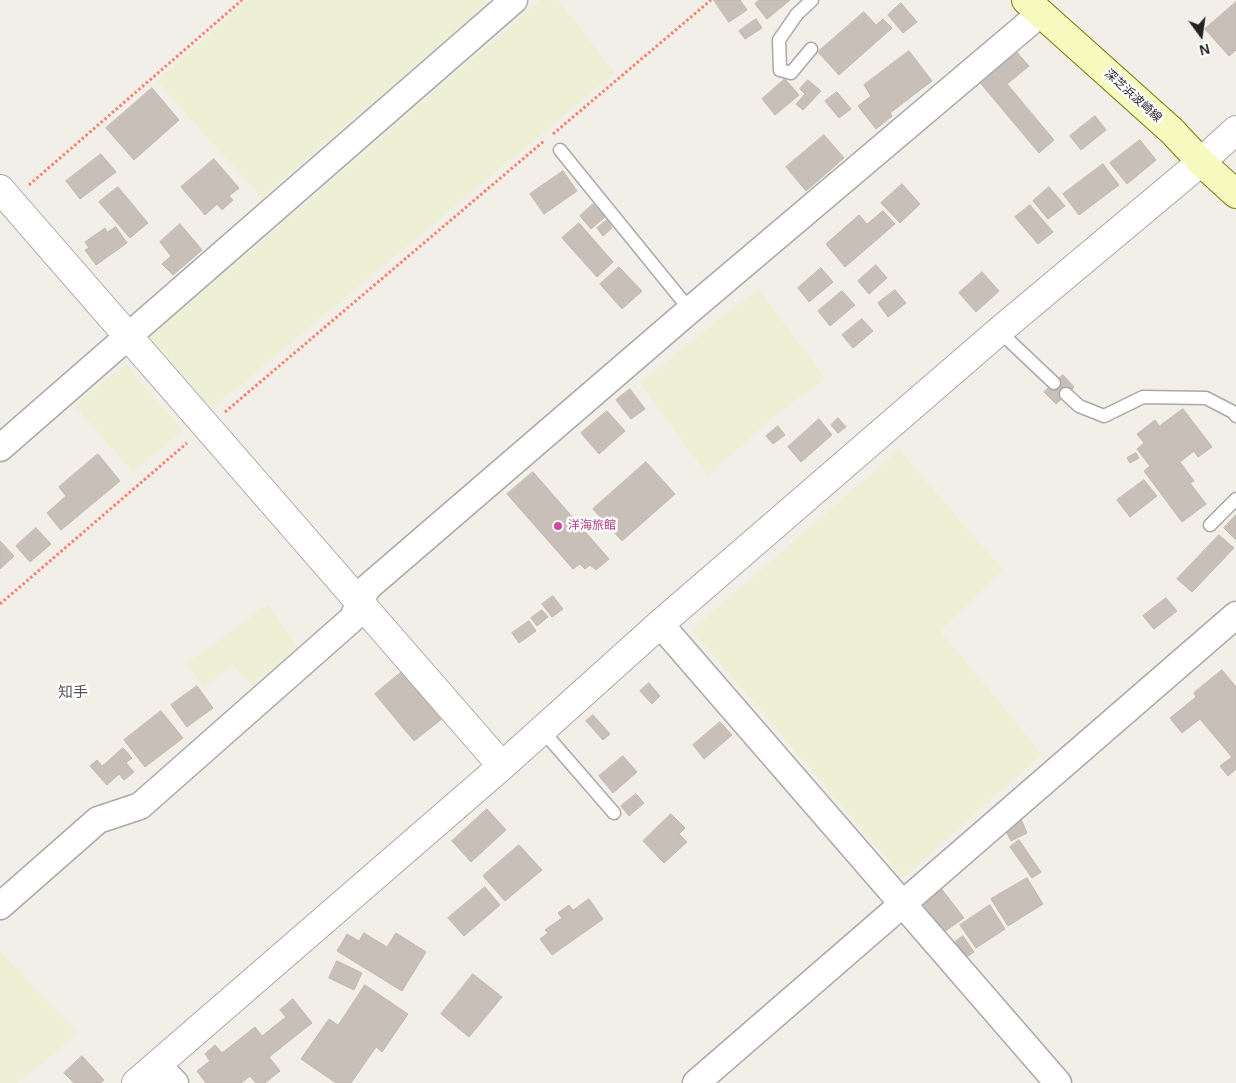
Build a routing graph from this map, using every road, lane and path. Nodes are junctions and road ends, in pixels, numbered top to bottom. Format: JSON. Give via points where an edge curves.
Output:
{"nodes":[{"id":1,"x":242,"y":0,"type":"edge"},
{"id":2,"x":514,"y":0,"type":"edge"},
{"id":3,"x":710,"y":0,"type":"edge"},
{"id":4,"x":812,"y":0,"type":"edge"},
{"id":5,"x":1033,"y":6,"type":"edge"},
{"id":6,"x":812,"y":49,"type":"dead end"},
{"id":7,"x":1236,"y":130,"type":"edge"},
{"id":8,"x":552,"y":134,"type":"dead end"},
{"id":9,"x":545,"y":140,"type":"dead end"},
{"id":10,"x":560,"y":150,"type":"dead end"},
{"id":11,"x":1201,"y":162,"type":"junction"},
{"id":12,"x":1236,"y":194,"type":"edge"},
{"id":13,"x":5,"y":195,"type":"edge"},
{"id":14,"x":690,"y":310,"type":"junction"},
{"id":15,"x":999,"y":331,"type":"junction"},
{"id":16,"x":127,"y":337,"type":"junction"},
{"id":17,"x":1054,"y":383,"type":"dead end"},
{"id":18,"x":1066,"y":394,"type":"dead end"},
{"id":19,"x":1236,"y":416,"type":"edge"},
{"id":20,"x":206,"y":427,"type":"junction"},
{"id":21,"x":0,"y":448,"type":"edge"},
{"id":22,"x":1236,"y":499,"type":"edge"},
{"id":23,"x":1210,"y":525,"type":"dead end"},
{"id":24,"x":361,"y":603,"type":"junction"},
{"id":25,"x":0,"y":604,"type":"edge"},
{"id":26,"x":1236,"y":615,"type":"edge"},
{"id":27,"x":660,"y":624,"type":"junction"},
{"id":28,"x":542,"y":730,"type":"junction"},
{"id":29,"x":502,"y":766,"type":"junction"},
{"id":30,"x":614,"y":813,"type":"dead end"},
{"id":31,"x":902,"y":904,"type":"junction"},
{"id":32,"x":0,"y":906,"type":"edge"},
{"id":33,"x":166,"y":1074,"type":"edge"},
{"id":34,"x":136,"y":1083,"type":"edge"},
{"id":35,"x":696,"y":1083,"type":"edge"},
{"id":36,"x":1058,"y":1083,"type":"edge"}],
"edges":[{"from":1,"to":13,"type":"path"},
{"from":2,"to":16,"type":"street"},
{"from":3,"to":8,"type":"path"},
{"from":4,"to":6,"type":"lane","via":[[797,14],[779,40],[780,70],[791,74]]},
{"from":5,"to":11,"type":"main road","name":"深芝浜波崎線","via":[[1172,131]]},
{"from":5,"to":14,"type":"street"},
{"from":7,"to":11,"type":"street"},
{"from":9,"to":20,"type":"path"},
{"from":10,"to":14,"type":"lane"},
{"from":11,"to":12,"type":"main road","name":"深芝浜波崎線"},
{"from":11,"to":15,"type":"street"},
{"from":13,"to":16,"type":"street"},
{"from":14,"to":24,"type":"street","via":[[367,588]]},
{"from":15,"to":17,"type":"lane"},
{"from":15,"to":27,"type":"street"},
{"from":16,"to":20,"type":"street"},
{"from":16,"to":21,"type":"street"},
{"from":18,"to":19,"type":"lane","via":[[1079,406],[1104,416],[1142,397],[1206,398]]},
{"from":20,"to":24,"type":"street"},
{"from":20,"to":25,"type":"path"},
{"from":22,"to":23,"type":"lane"},
{"from":24,"to":29,"type":"street"},
{"from":24,"to":32,"type":"street","via":[[352,619],[140,806],[98,820]]},
{"from":26,"to":31,"type":"street"},
{"from":27,"to":28,"type":"street"},
{"from":27,"to":31,"type":"street"},
{"from":28,"to":29,"type":"street"},
{"from":28,"to":30,"type":"lane"},
{"from":29,"to":33,"type":"street"},
{"from":31,"to":35,"type":"street"},
{"from":31,"to":36,"type":"street"},
{"from":33,"to":34,"type":"street"}]}
